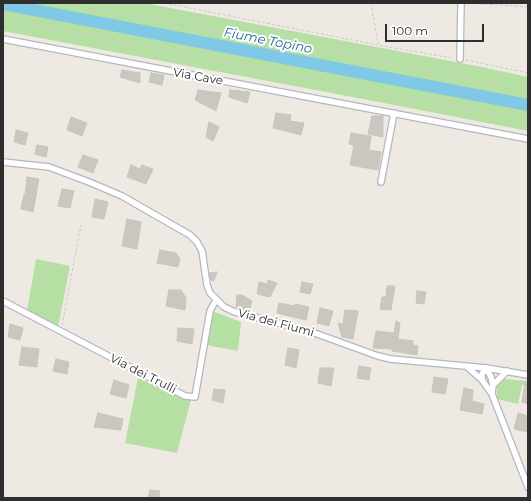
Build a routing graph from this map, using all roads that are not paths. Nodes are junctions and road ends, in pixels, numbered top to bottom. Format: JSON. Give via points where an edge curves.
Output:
{"nodes":[{"id":1,"x":461,"y":3,"type":"edge"},
{"id":2,"x":3,"y":39,"type":"edge"},
{"id":3,"x":460,"y":59,"type":"road end"},
{"id":4,"x":394,"y":113,"type":"junction"},
{"id":5,"x":528,"y":139,"type":"edge"},
{"id":6,"x":3,"y":162,"type":"edge"},
{"id":7,"x":381,"y":182,"type":"dead end"},
{"id":8,"x":216,"y":300,"type":"junction"},
{"id":9,"x":3,"y":301,"type":"edge"},
{"id":10,"x":466,"y":366,"type":"junction"},
{"id":11,"x":486,"y":368,"type":"junction"},
{"id":12,"x":507,"y":371,"type":"junction"},
{"id":13,"x":528,"y":375,"type":"edge"},
{"id":14,"x":482,"y":380,"type":"junction"},
{"id":15,"x":493,"y":385,"type":"junction"},
{"id":16,"x":492,"y":394,"type":"junction"},
{"id":17,"x":528,"y":487,"type":"edge"}],
"edges":[{"from":1,"to":3,"type":"street"},
{"from":2,"to":4,"type":"street","name":"Via Cave"},
{"from":4,"to":5,"type":"street","name":"Via Cave"},
{"from":4,"to":7,"type":"street"},
{"from":6,"to":8,"type":"street","name":"Via dei Fiumi","via":[[49,167],[82,179],[122,196],[190,235],[202,250],[207,285]]},
{"from":8,"to":9,"type":"street","name":"Via dei Trulli","via":[[210,311],[195,397],[185,396]]},
{"from":8,"to":10,"type":"street","name":"Via dei Fiumi","via":[[235,312],[309,331],[378,356]]},
{"from":10,"to":11,"type":"street","name":"Via dei Fiumi"},
{"from":10,"to":14,"type":"street"},
{"from":11,"to":12,"type":"street","name":"Via dei Fiumi"},
{"from":11,"to":14,"type":"street"},
{"from":11,"to":15,"type":"street"},
{"from":12,"to":13,"type":"street","name":"Via dei Fiumi"},
{"from":12,"to":15,"type":"street"},
{"from":14,"to":16,"type":"street"},
{"from":15,"to":16,"type":"street"},
{"from":16,"to":17,"type":"street"}]}
